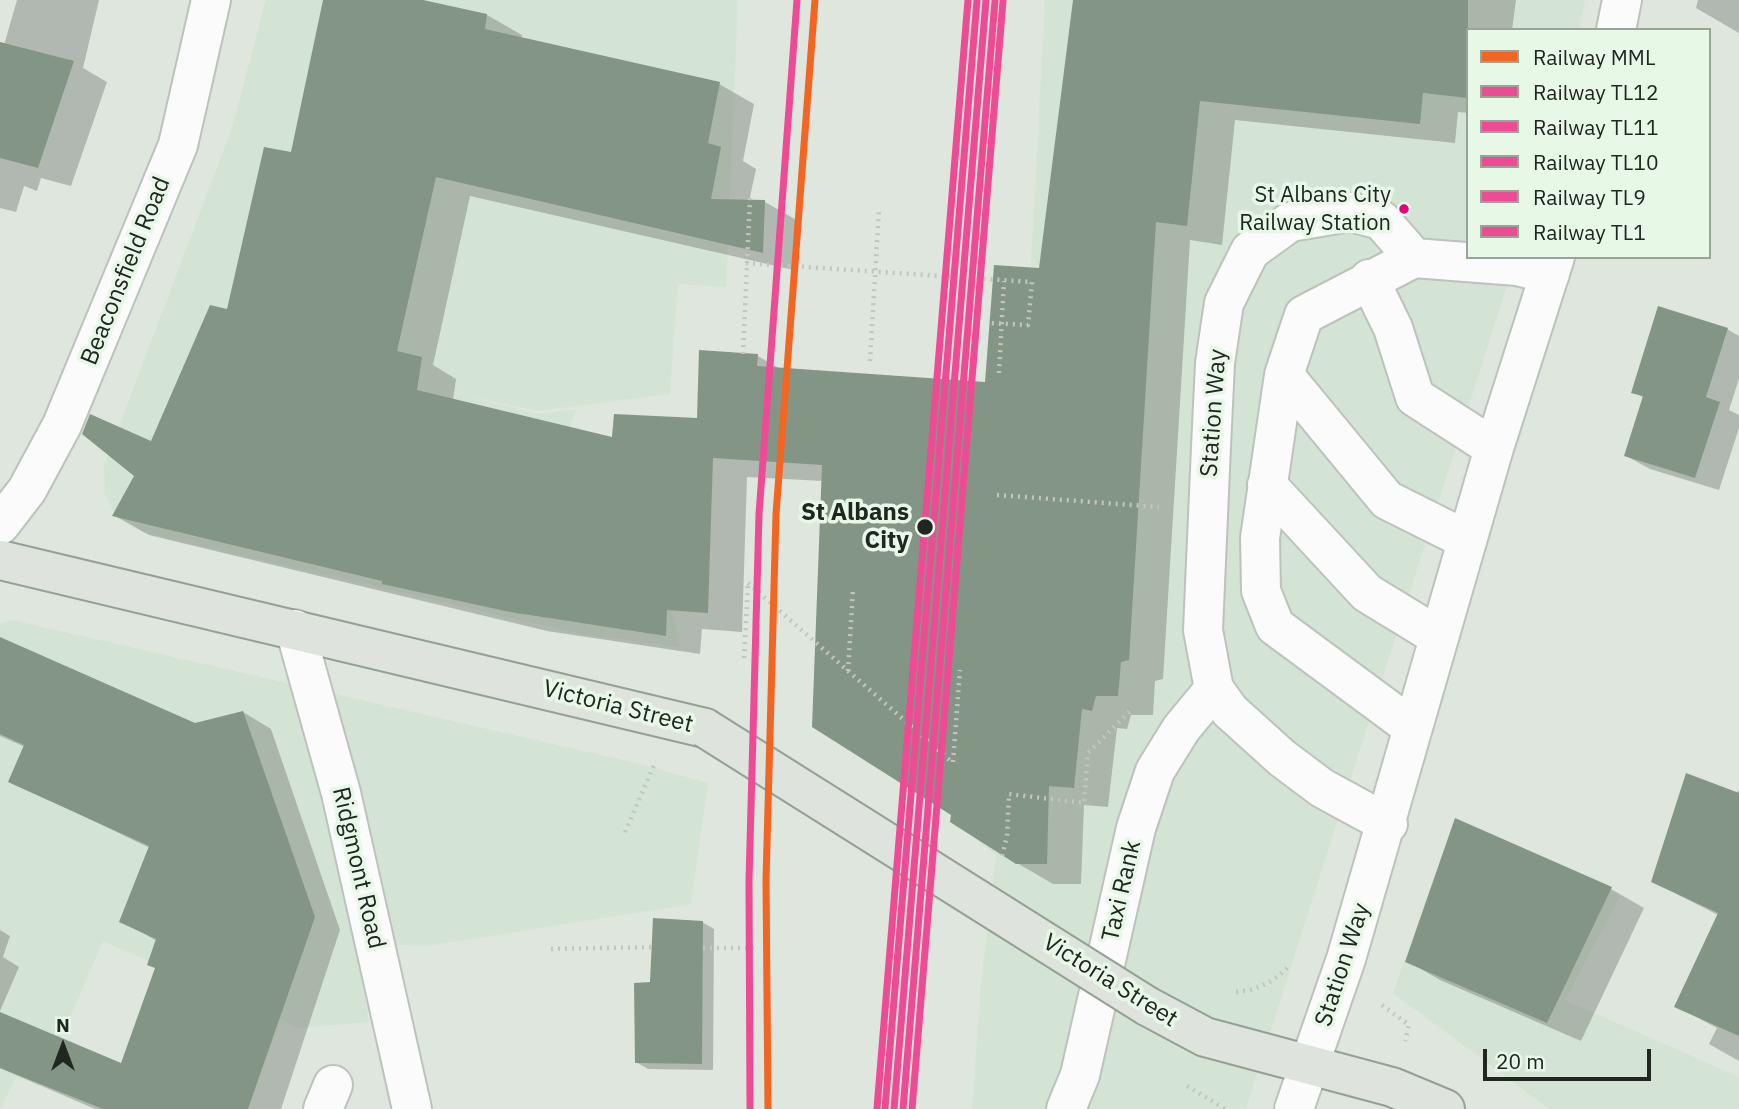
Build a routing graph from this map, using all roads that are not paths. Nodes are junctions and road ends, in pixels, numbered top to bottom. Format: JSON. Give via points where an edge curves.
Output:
{"nodes":[{"id":1,"x":211,"y":0,"type":"edge"},
{"id":2,"x":1622,"y":0,"type":"edge"},
{"id":3,"x":1616,"y":28,"type":"edge"},
{"id":4,"x":1414,"y":258,"type":"junction"},
{"id":5,"x":1553,"y":266,"type":"edge"},
{"id":6,"x":1369,"y":279,"type":"junction"},
{"id":7,"x":1284,"y":375,"type":"junction"},
{"id":8,"x":1494,"y":448,"type":"junction"},
{"id":9,"x":1267,"y":485,"type":"junction"},
{"id":10,"x":0,"y":525,"type":"edge"},
{"id":11,"x":1467,"y":540,"type":"junction"},
{"id":12,"x":0,"y":560,"type":"edge"},
{"id":13,"x":295,"y":629,"type":"junction"},
{"id":14,"x":1439,"y":638,"type":"junction"},
{"id":15,"x":1214,"y":689,"type":"junction"},
{"id":16,"x":1413,"y":729,"type":"junction"},
{"id":17,"x":1388,"y":824,"type":"junction"},
{"id":18,"x":1310,"y":1065,"type":"junction"},
{"id":19,"x":412,"y":1109,"type":"edge"},
{"id":20,"x":1066,"y":1109,"type":"edge"},
{"id":21,"x":1294,"y":1109,"type":"edge"},
{"id":22,"x":1445,"y":1109,"type":"edge"}],
"edges":[{"from":1,"to":10,"type":"street","name":"Beaconsfield Road","via":[[178,145],[62,425],[27,490]]},
{"from":2,"to":3,"type":"street"},
{"from":4,"to":5,"type":"street","name":"Station Way"},
{"from":4,"to":6,"type":"street"},
{"from":4,"to":15,"type":"street","name":"Station Way","via":[[1381,220],[1350,212],[1290,222],[1250,251],[1224,303],[1215,363],[1203,630]]},
{"from":5,"to":8,"type":"street","name":"Station Way"},
{"from":6,"to":7,"type":"street","via":[[1304,315]]},
{"from":6,"to":8,"type":"street","via":[[1394,328],[1415,397]]},
{"from":7,"to":9,"type":"street"},
{"from":7,"to":11,"type":"street","via":[[1387,500]]},
{"from":8,"to":11,"type":"street","name":"Station Way"},
{"from":9,"to":14,"type":"street","via":[[1367,593]]},
{"from":9,"to":16,"type":"street","via":[[1259,538],[1261,592],[1275,626]]},
{"from":11,"to":14,"type":"street","name":"Station Way"},
{"from":12,"to":13,"type":"main road","name":"Victoria Street"},
{"from":13,"to":18,"type":"main road","name":"Victoria Street","bridge":true,"via":[[705,729],[1147,1006],[1205,1037]]},
{"from":13,"to":19,"type":"street","name":"Ridgmont Road","via":[[341,793]]},
{"from":14,"to":16,"type":"street","name":"Station Way"},
{"from":15,"to":17,"type":"street","name":"Station Way","via":[[1230,711],[1282,758],[1322,788]]},
{"from":15,"to":20,"type":"street","name":"Taxi Rank","via":[[1155,771],[1136,828],[1080,1075]]},
{"from":16,"to":17,"type":"street","name":"Station Way"},
{"from":17,"to":18,"type":"street","name":"Station Way"},
{"from":18,"to":21,"type":"street","name":"Station Way"},
{"from":18,"to":22,"type":"main road","name":"Victoria Street","via":[[1392,1087]]}]}
